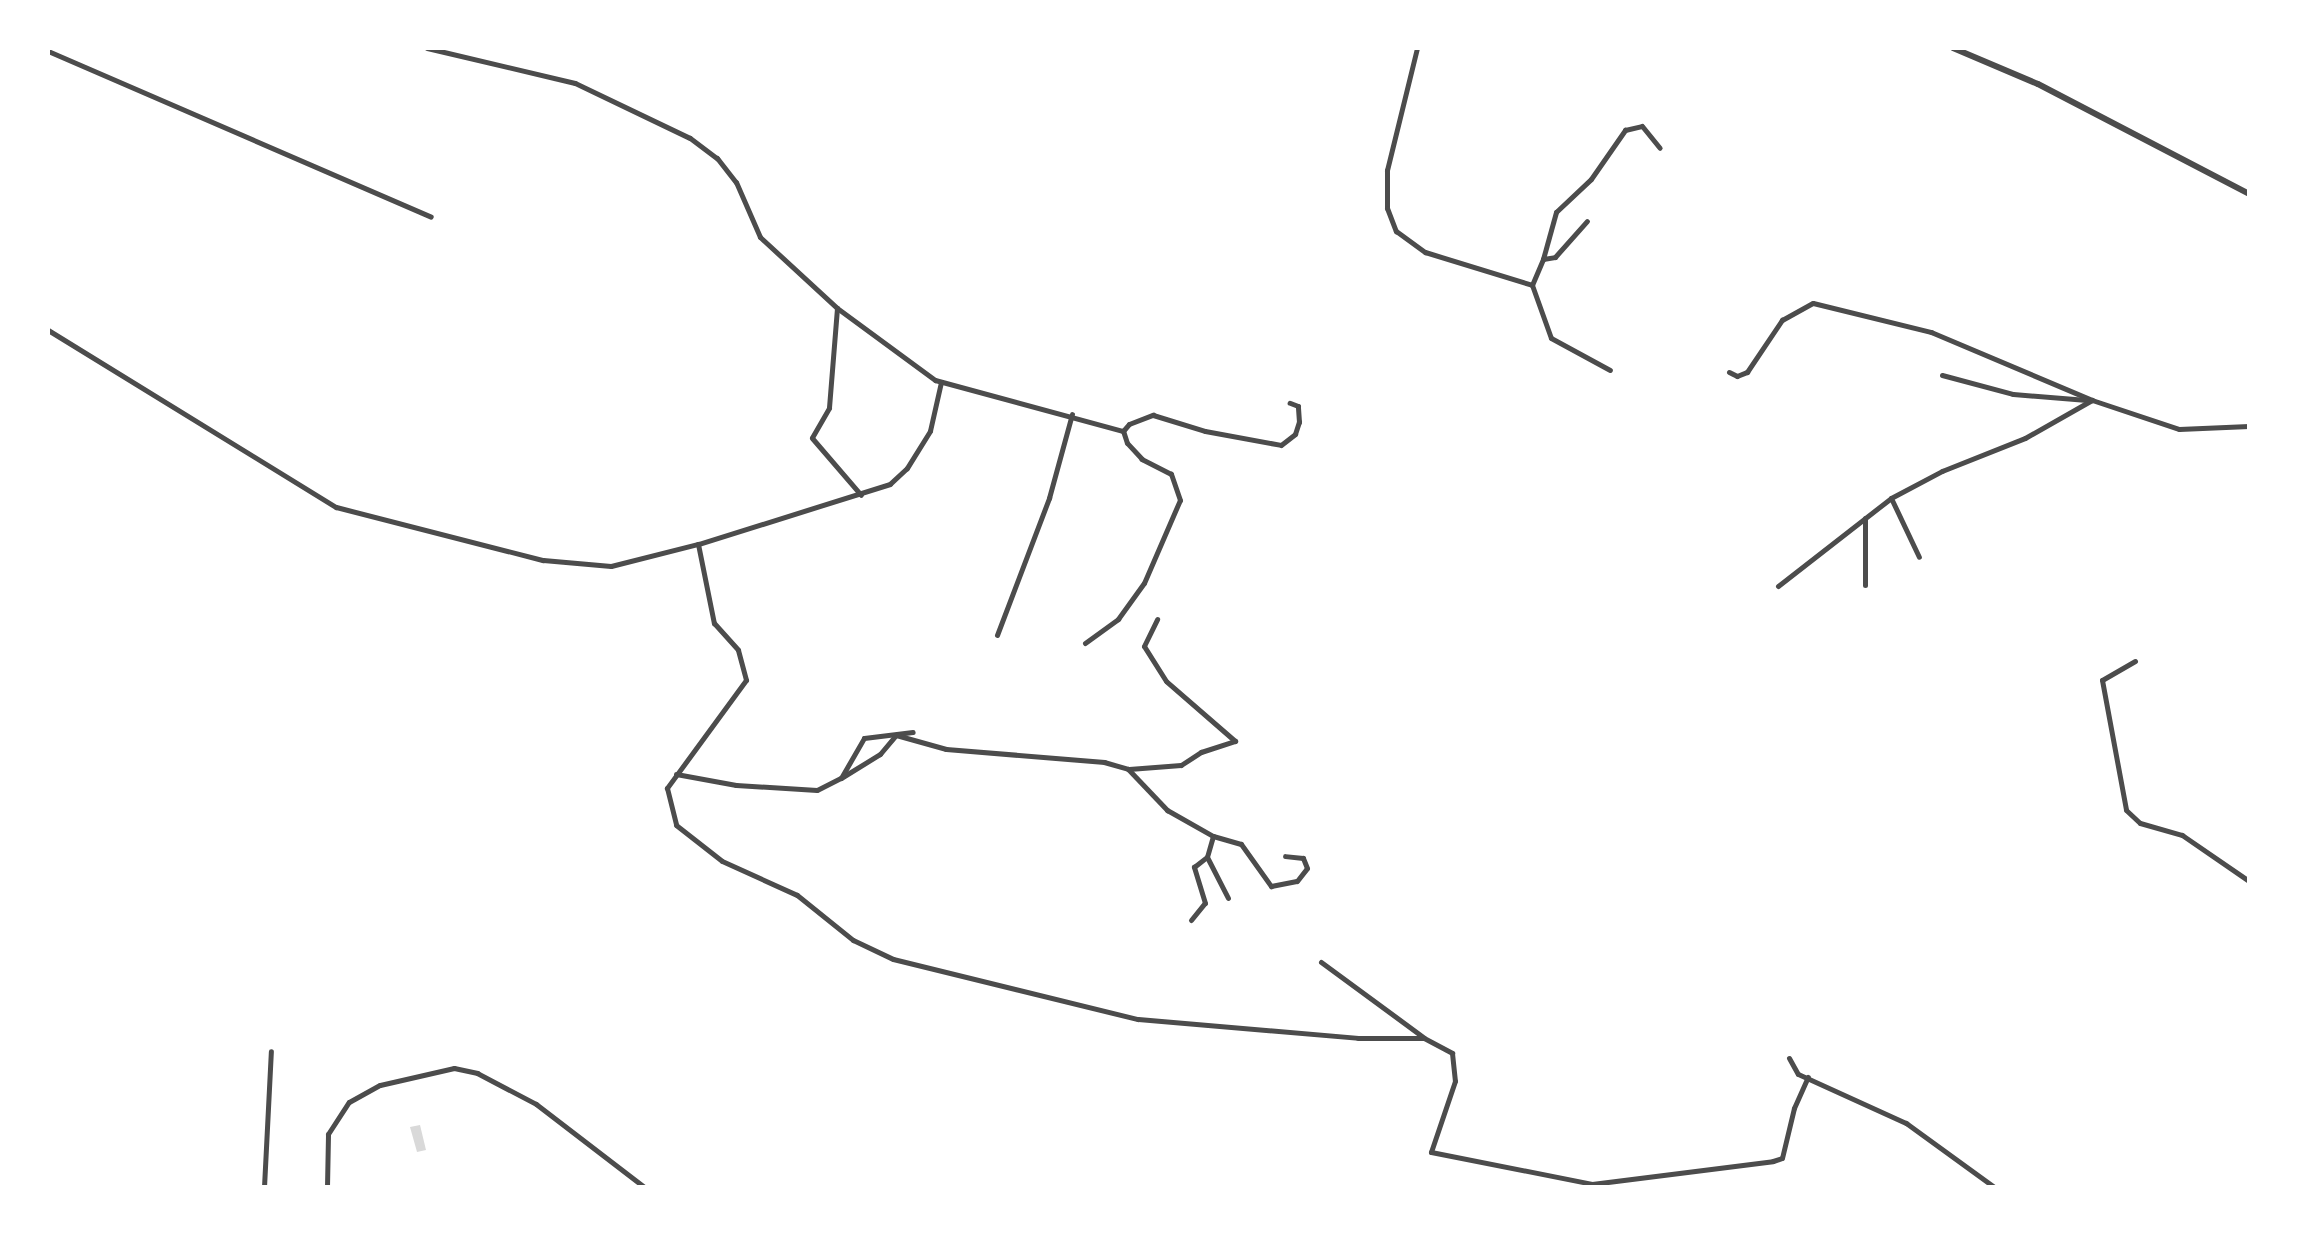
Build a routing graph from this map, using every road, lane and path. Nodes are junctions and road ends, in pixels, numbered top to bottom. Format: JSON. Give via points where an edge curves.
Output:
{"nodes":[{"id":1,"x":427,"y":48,"type":"edge"},
{"id":2,"x":1417,"y":48,"type":"edge"},
{"id":3,"x":1953,"y":48,"type":"edge"},
{"id":4,"x":48,"y":51,"type":"edge"},
{"id":5,"x":1660,"y":148,"type":"dead end"},
{"id":6,"x":2249,"y":194,"type":"edge"},
{"id":7,"x":431,"y":217,"type":"dead end"},
{"id":8,"x":1587,"y":221,"type":"dead end"},
{"id":9,"x":1543,"y":259,"type":"junction"},
{"id":10,"x":1532,"y":285,"type":"junction"},
{"id":11,"x":837,"y":308,"type":"junction"},
{"id":12,"x":48,"y":330,"type":"edge"},
{"id":13,"x":1610,"y":370,"type":"dead end"},
{"id":14,"x":1729,"y":372,"type":"dead end"},
{"id":15,"x":1942,"y":375,"type":"dead end"},
{"id":16,"x":941,"y":382,"type":"junction"},
{"id":17,"x":2092,"y":400,"type":"junction"},
{"id":18,"x":1290,"y":403,"type":"dead end"},
{"id":19,"x":1072,"y":414,"type":"junction"},
{"id":20,"x":2249,"y":426,"type":"edge"},
{"id":21,"x":1123,"y":431,"type":"junction"},
{"id":22,"x":861,"y":495,"type":"junction"},
{"id":23,"x":1891,"y":498,"type":"junction"},
{"id":24,"x":1865,"y":517,"type":"junction"},
{"id":25,"x":698,"y":544,"type":"junction"},
{"id":26,"x":1919,"y":557,"type":"dead end"},
{"id":27,"x":1865,"y":585,"type":"dead end"},
{"id":28,"x":1778,"y":586,"type":"dead end"},
{"id":29,"x":1157,"y":619,"type":"dead end"},
{"id":30,"x":997,"y":635,"type":"dead end"},
{"id":31,"x":1085,"y":643,"type":"dead end"},
{"id":32,"x":2135,"y":661,"type":"dead end"},
{"id":33,"x":913,"y":732,"type":"dead end"},
{"id":34,"x":896,"y":735,"type":"junction"},
{"id":35,"x":1128,"y":769,"type":"junction"},
{"id":36,"x":676,"y":774,"type":"junction"},
{"id":37,"x":841,"y":778,"type":"junction"},
{"id":38,"x":1213,"y":836,"type":"junction"},
{"id":39,"x":1285,"y":856,"type":"dead end"},
{"id":40,"x":1207,"y":857,"type":"junction"},
{"id":41,"x":2249,"y":881,"type":"edge"},
{"id":42,"x":1228,"y":898,"type":"dead end"},
{"id":43,"x":1191,"y":920,"type":"dead end"},
{"id":44,"x":1321,"y":962,"type":"dead end"},
{"id":45,"x":1424,"y":1038,"type":"junction"},
{"id":46,"x":271,"y":1051,"type":"dead end"},
{"id":47,"x":1789,"y":1058,"type":"dead end"},
{"id":48,"x":1808,"y":1077,"type":"junction"},
{"id":49,"x":264,"y":1187,"type":"edge"},
{"id":50,"x":327,"y":1187,"type":"edge"},
{"id":51,"x":644,"y":1187,"type":"edge"},
{"id":52,"x":1994,"y":1187,"type":"edge"}],
"edges":[{"from":1,"to":11,"type":"street","via":[[575,83],[690,138],[717,158],[736,182],[760,237]]},
{"from":2,"to":10,"type":"street","via":[[1387,170],[1391,221],[1415,248]]},
{"from":3,"to":6,"type":"street","via":[[2038,84]]},
{"from":4,"to":7,"type":"street"},
{"from":5,"to":9,"type":"street","via":[[1642,126],[1625,130],[1591,179],[1556,212]]},
{"from":8,"to":9,"type":"street","via":[[1555,257]]},
{"from":9,"to":10,"type":"street"},
{"from":10,"to":13,"type":"street","via":[[1551,338]]},
{"from":11,"to":16,"type":"street"},
{"from":11,"to":22,"type":"street","via":[[829,408],[812,438]]},
{"from":12,"to":25,"type":"street","via":[[336,507],[543,560],[611,566]]},
{"from":14,"to":17,"type":"street","via":[[1747,372],[1782,320],[1813,303],[1931,332]]},
{"from":15,"to":17,"type":"street","via":[[2013,394]]},
{"from":16,"to":19,"type":"street"},
{"from":16,"to":22,"type":"street","via":[[930,431],[907,468],[890,484]]},
{"from":17,"to":20,"type":"street","via":[[2170,427]]},
{"from":17,"to":23,"type":"street","via":[[2031,435]]},
{"from":18,"to":21,"type":"street","via":[[1298,406],[1299,422],[1295,434],[1281,445],[1153,415],[1141,416]]},
{"from":19,"to":21,"type":"street"},
{"from":19,"to":30,"type":"street","via":[[1049,498]]},
{"from":21,"to":31,"type":"street","via":[[1135,452],[1171,474],[1180,500],[1144,583],[1118,619]]},
{"from":22,"to":25,"type":"street"},
{"from":23,"to":24,"type":"street"},
{"from":23,"to":26,"type":"street"},
{"from":24,"to":27,"type":"street"},
{"from":24,"to":28,"type":"street"},
{"from":25,"to":36,"type":"street","via":[[714,623],[738,650],[746,680]]},
{"from":29,"to":35,"type":"street","via":[[1144,646],[1166,681],[1235,741],[1181,765]]},
{"from":32,"to":41,"type":"street","via":[[2102,680],[2126,810],[2140,823],[2182,835]]},
{"from":33,"to":34,"type":"street"},
{"from":34,"to":35,"type":"street","via":[[946,749],[1046,754]]},
{"from":34,"to":37,"type":"street","via":[[880,754]]},
{"from":34,"to":37,"type":"street","via":[[864,738]]},
{"from":35,"to":38,"type":"street","via":[[1167,810]]},
{"from":36,"to":37,"type":"street","via":[[736,785],[817,790]]},
{"from":36,"to":45,"type":"street","via":[[667,788],[676,825],[722,861],[797,895],[853,940],[893,959],[1138,1019],[1358,1038]]},
{"from":38,"to":39,"type":"street","via":[[1241,844],[1271,886],[1297,881],[1307,868],[1303,858]]},
{"from":38,"to":40,"type":"street"},
{"from":40,"to":42,"type":"street"},
{"from":40,"to":43,"type":"street","via":[[1194,867],[1205,903]]},
{"from":44,"to":45,"type":"street"},
{"from":45,"to":48,"type":"street","via":[[1452,1053],[1455,1081],[1431,1152],[1592,1184],[1782,1158]]},
{"from":46,"to":49,"type":"street"},
{"from":47,"to":48,"type":"street","via":[[1798,1074]]},
{"from":48,"to":52,"type":"street","via":[[1906,1123]]},
{"from":50,"to":51,"type":"street","via":[[328,1134],[349,1102],[380,1085],[454,1068],[477,1073],[536,1104]]}]}
